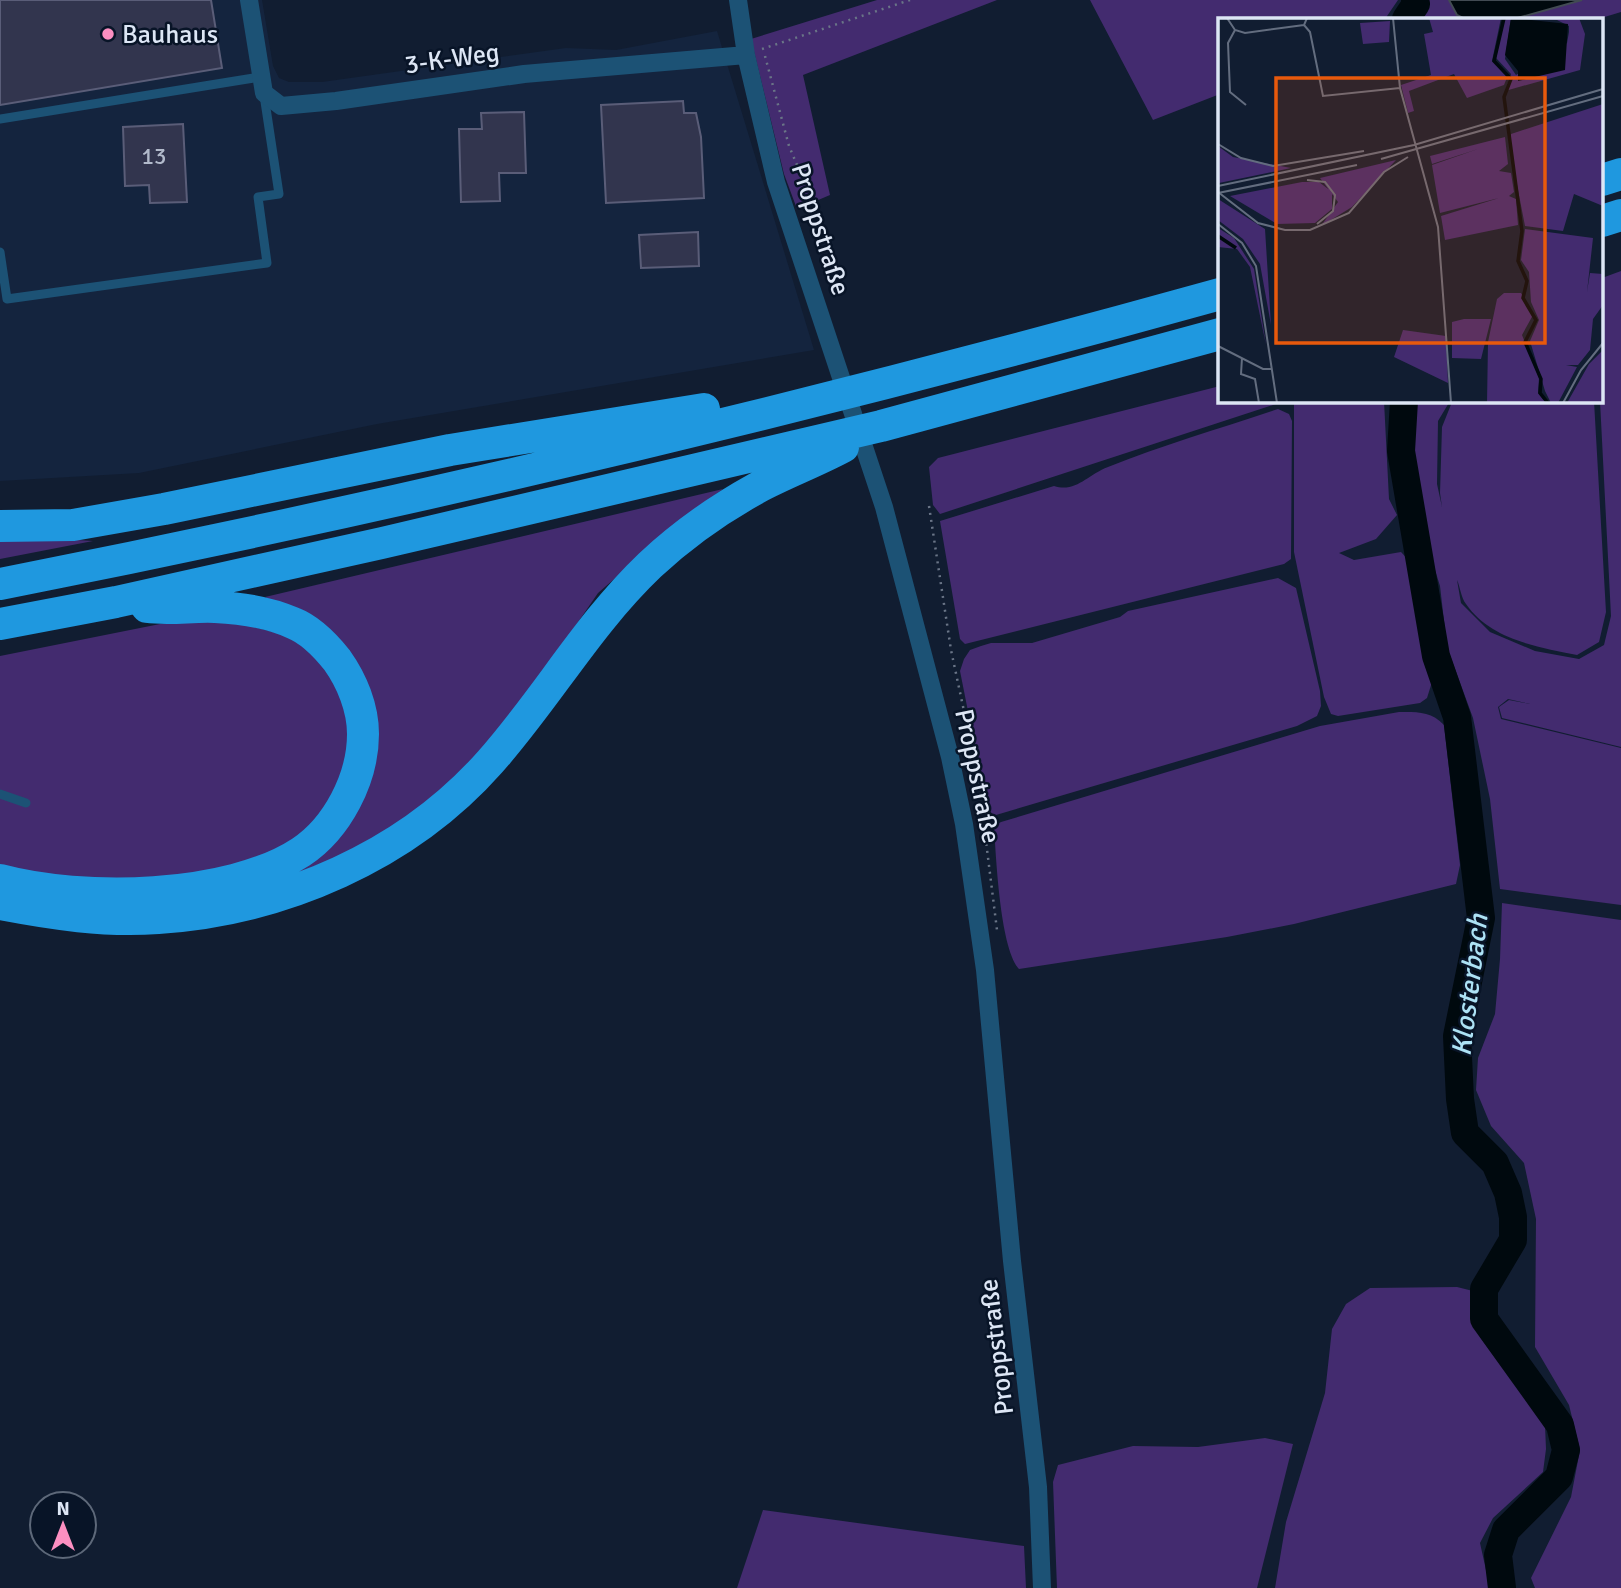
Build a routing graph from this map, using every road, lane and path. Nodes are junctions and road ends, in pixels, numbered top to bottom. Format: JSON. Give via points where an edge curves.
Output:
{"nodes":[{"id":1,"x":249,"y":0,"type":"edge"},
{"id":2,"x":738,"y":0,"type":"edge"},
{"id":3,"x":910,"y":0,"type":"edge"},
{"id":4,"x":754,"y":52,"type":"junction"},
{"id":5,"x":262,"y":85,"type":"junction"},
{"id":6,"x":0,"y":119,"type":"edge"},
{"id":7,"x":1621,"y":174,"type":"edge"},
{"id":8,"x":1604,"y":179,"type":"edge"},
{"id":9,"x":1621,"y":215,"type":"edge"},
{"id":10,"x":1604,"y":220,"type":"edge"},
{"id":11,"x":825,"y":231,"type":"dead end"},
{"id":12,"x":0,"y":252,"type":"edge"},
{"id":13,"x":1218,"y":295,"type":"edge"},
{"id":14,"x":1218,"y":335,"type":"edge"},
{"id":15,"x":831,"y":397,"type":"junction"},
{"id":16,"x":881,"y":426,"type":"junction"},
{"id":17,"x":929,"y":506,"type":"dead end"},
{"id":18,"x":0,"y":526,"type":"edge"},
{"id":19,"x":0,"y":584,"type":"edge"},
{"id":20,"x":116,"y":602,"type":"junction"},
{"id":21,"x":0,"y":624,"type":"edge"},
{"id":22,"x":0,"y":794,"type":"edge"},
{"id":23,"x":26,"y":803,"type":"dead end"},
{"id":24,"x":0,"y":880,"type":"edge"},
{"id":25,"x":0,"y":904,"type":"edge"},
{"id":26,"x":997,"y":930,"type":"dead end"},
{"id":27,"x":1042,"y":1588,"type":"edge"}],
"edges":[{"from":1,"to":5,"type":"street"},
{"from":2,"to":4,"type":"street","name":"Proppstraße"},
{"from":3,"to":4,"type":"path"},
{"from":4,"to":5,"type":"street","name":"3-K-Weg","via":[[524,74],[281,106]]},
{"from":4,"to":11,"type":"path"},
{"from":4,"to":27,"type":"street","name":"Proppstraße","via":[[776,182],[884,507],[950,757],[975,893],[1038,1487]]},
{"from":5,"to":6,"type":"lane"},
{"from":5,"to":12,"type":"lane","via":[[279,194],[258,197],[267,263],[7,299]]},
{"from":7,"to":8,"type":"highway"},
{"from":9,"to":10,"type":"highway"},
{"from":13,"to":15,"type":"highway"},
{"from":14,"to":16,"type":"highway"},
{"from":15,"to":18,"type":"highway","via":[[723,406],[463,448],[73,525]]},
{"from":15,"to":19,"type":"highway","via":[[372,507]]},
{"from":16,"to":20,"type":"highway"},
{"from":16,"to":25,"type":"highway","via":[[702,522],[651,564],[603,614],[489,764],[439,812],[382,850],[323,881],[208,911],[158,918],[102,918]]},
{"from":17,"to":26,"type":"path","via":[[951,650],[978,778]]},
{"from":20,"to":21,"type":"highway"},
{"from":20,"to":24,"type":"highway","via":[[166,610],[216,607],[265,613],[296,623],[324,643],[358,701],[363,734],[347,799],[328,828],[300,852],[256,874],[209,886],[102,893]]},
{"from":22,"to":23,"type":"lane"}]}
